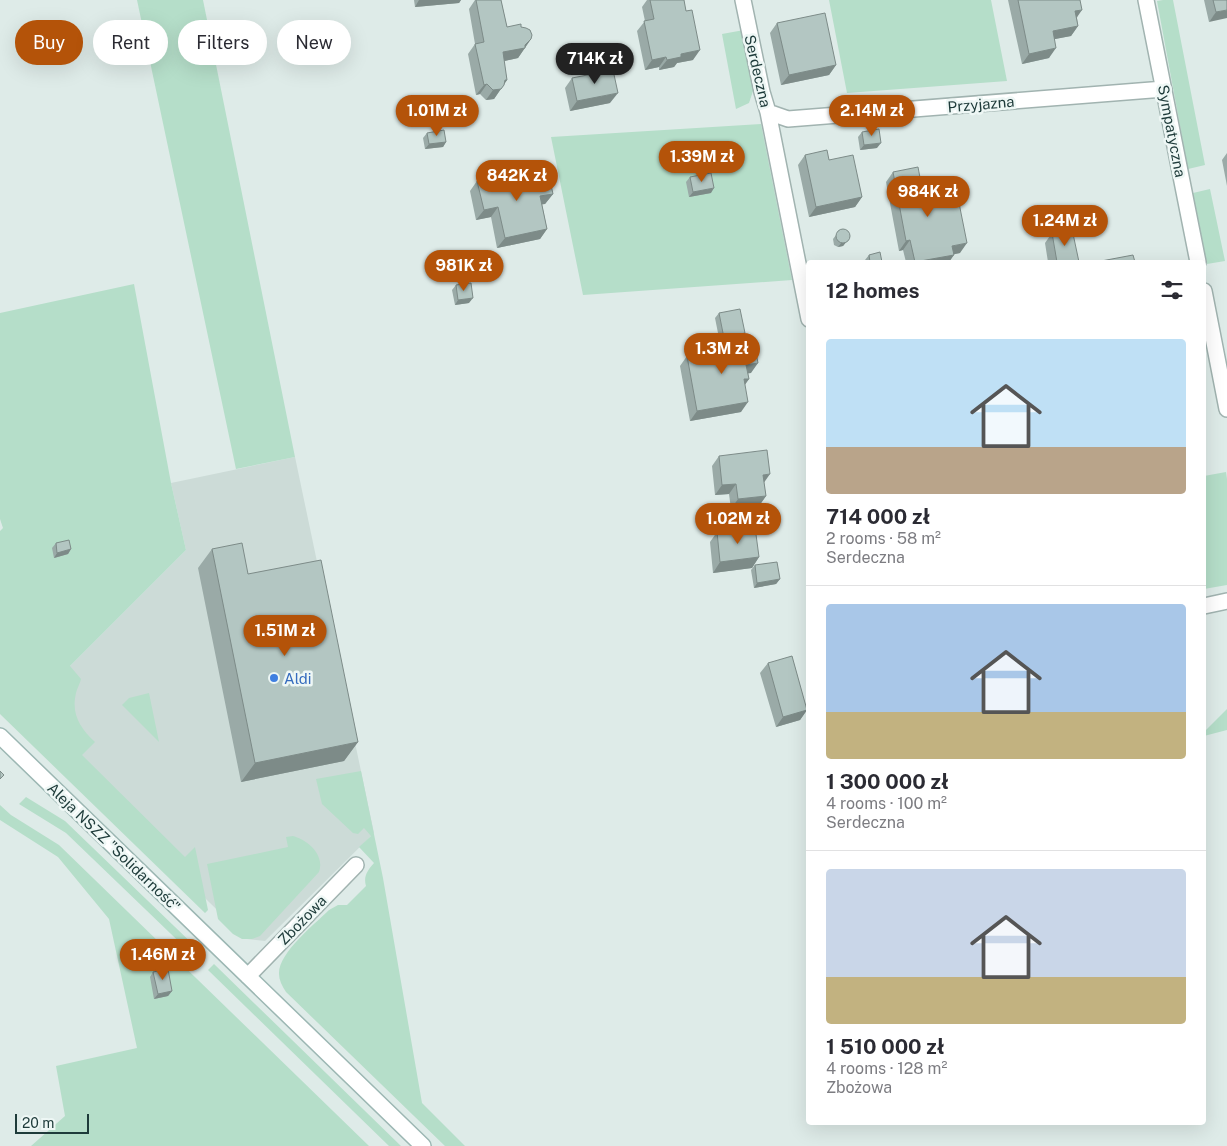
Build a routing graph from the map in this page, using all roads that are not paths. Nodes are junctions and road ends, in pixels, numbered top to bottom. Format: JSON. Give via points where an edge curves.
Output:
{"nodes":[{"id":1,"x":743,"y":0,"type":"edge"},
{"id":2,"x":1146,"y":0,"type":"edge"},
{"id":3,"x":1164,"y":89,"type":"junction"},
{"id":4,"x":768,"y":112,"type":"junction"},
{"id":5,"x":1198,"y":260,"type":"edge"},
{"id":6,"x":806,"y":304,"type":"edge"},
{"id":7,"x":1206,"y":313,"type":"edge"},
{"id":8,"x":1209,"y":346,"type":"edge"},
{"id":9,"x":1227,"y":409,"type":"edge"},
{"id":10,"x":1227,"y":601,"type":"edge"},
{"id":11,"x":1206,"y":606,"type":"edge"},
{"id":12,"x":0,"y":736,"type":"edge"},
{"id":13,"x":356,"y":865,"type":"dead end"},
{"id":14,"x":248,"y":976,"type":"junction"},
{"id":15,"x":423,"y":1146,"type":"edge"}],
"edges":[{"from":1,"to":4,"type":"street","name":"Serdeczna"},
{"from":2,"to":3,"type":"street","name":"Sympatyczna"},
{"from":3,"to":4,"type":"street","name":"Przyjazna","via":[[788,119]]},
{"from":3,"to":5,"type":"street","name":"Sympatyczna"},
{"from":4,"to":6,"type":"street","name":"Serdeczna"},
{"from":7,"to":8,"type":"street"},
{"from":8,"to":9,"type":"street"},
{"from":10,"to":11,"type":"street"},
{"from":12,"to":14,"type":"street","name":"Aleja NSZZ \"Solidarność\""},
{"from":13,"to":14,"type":"street","name":"Zbożowa"},
{"from":14,"to":15,"type":"street","name":"Aleja NSZZ \"Solidarność\""}]}
